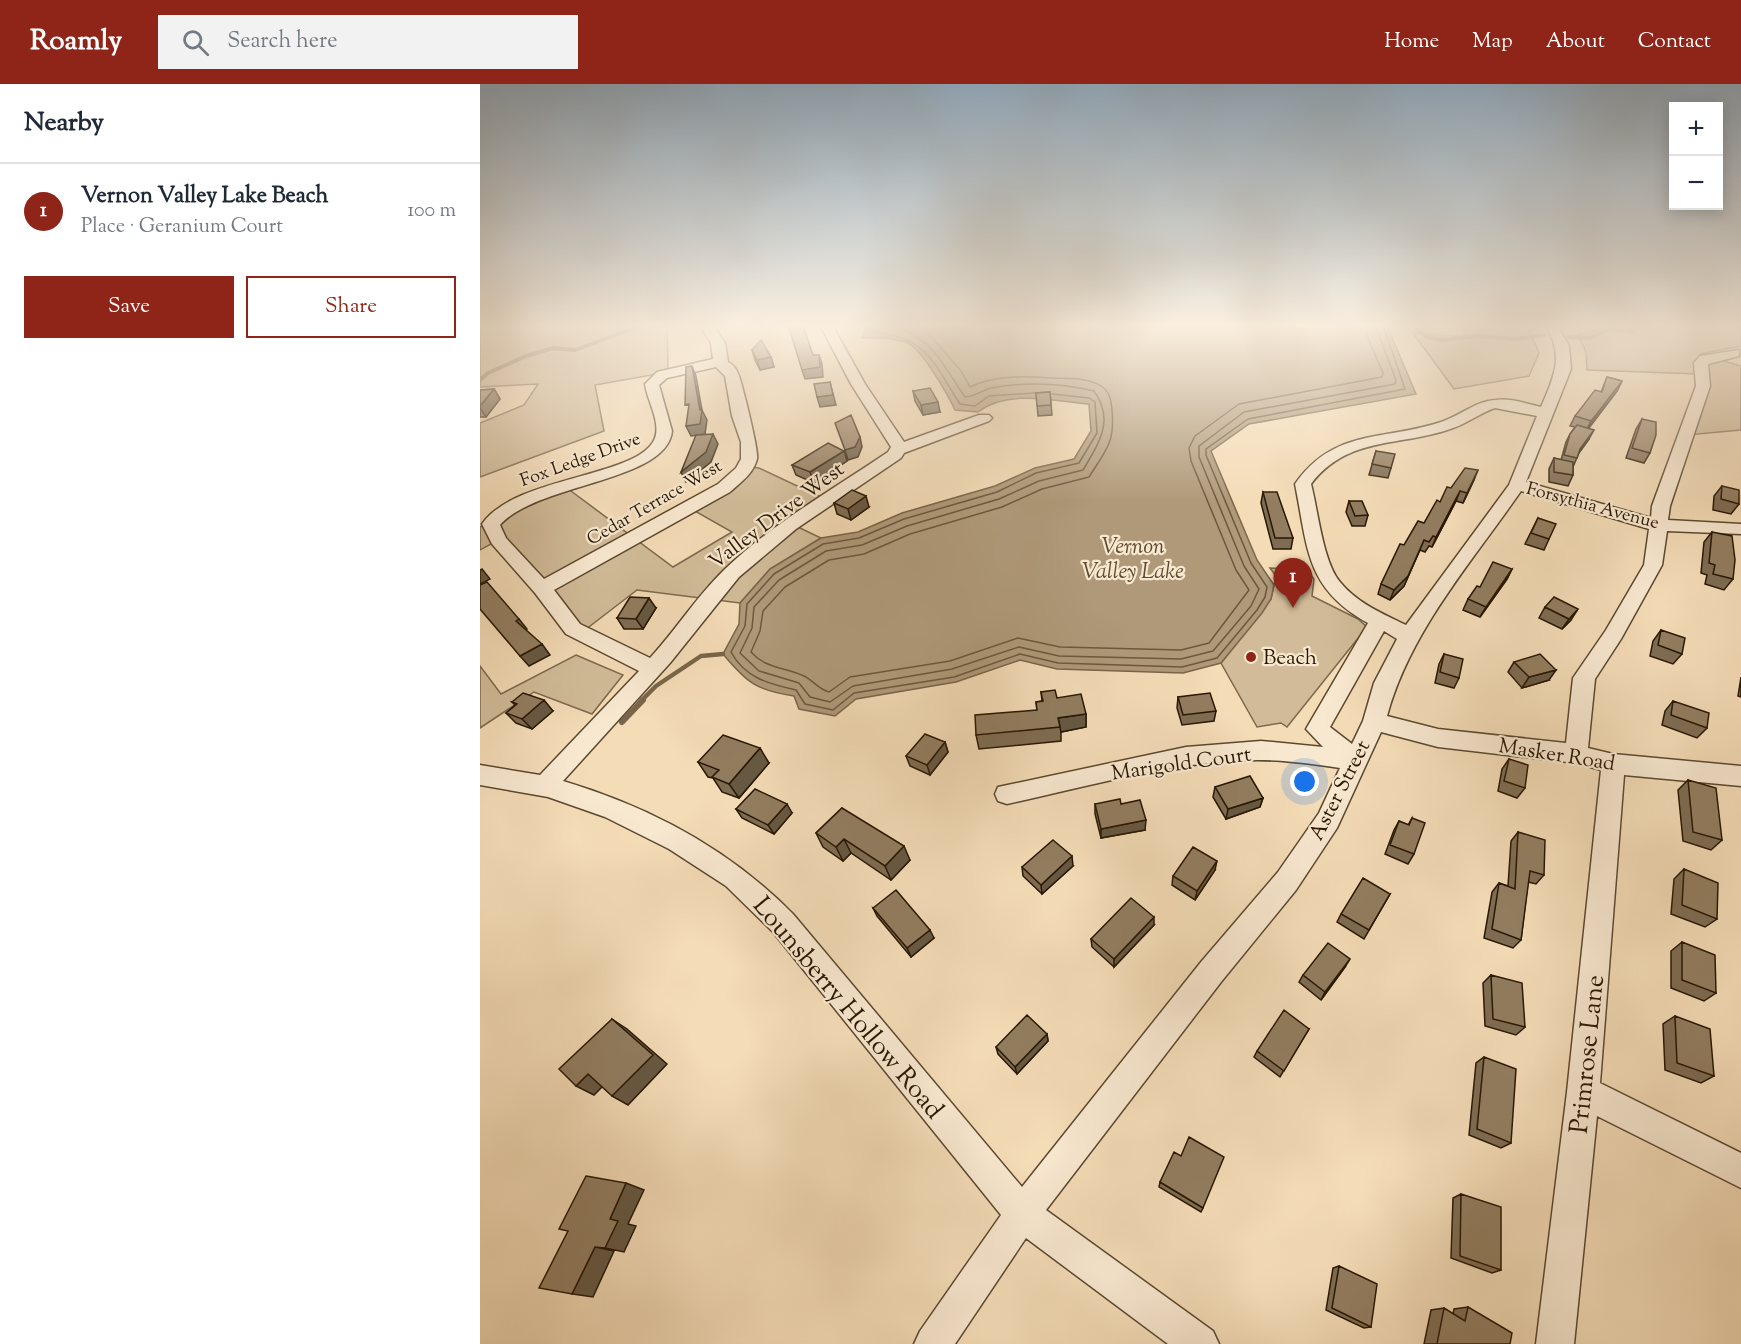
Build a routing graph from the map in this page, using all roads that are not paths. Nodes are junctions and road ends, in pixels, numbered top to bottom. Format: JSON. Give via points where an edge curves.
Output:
{"nodes":[{"id":1,"x":652,"y":384,"type":"edge"},
{"id":2,"x":734,"y":384,"type":"edge"},
{"id":3,"x":858,"y":384,"type":"edge"},
{"id":4,"x":1558,"y":384,"type":"edge"},
{"id":5,"x":1703,"y":384,"type":"edge"},
{"id":6,"x":1546,"y":413,"type":"junction"},
{"id":7,"x":984,"y":418,"type":"dead end"},
{"id":8,"x":897,"y":450,"type":"junction"},
{"id":9,"x":1517,"y":485,"type":"junction"},
{"id":10,"x":1656,"y":525,"type":"junction"},
{"id":11,"x":1741,"y":530,"type":"edge"},
{"id":12,"x":542,"y":588,"type":"junction"},
{"id":13,"x":1380,"y":620,"type":"junction"},
{"id":14,"x":1409,"y":636,"type":"junction"},
{"id":15,"x":653,"y":669,"type":"junction"},
{"id":16,"x":1374,"y":721,"type":"junction"},
{"id":17,"x":1576,"y":754,"type":"junction"},
{"id":18,"x":1357,"y":761,"type":"junction"},
{"id":19,"x":1613,"y":764,"type":"junction"},
{"id":20,"x":480,"y":775,"type":"edge"},
{"id":21,"x":1741,"y":776,"type":"edge"},
{"id":22,"x":545,"y":786,"type":"junction"},
{"id":23,"x":1007,"y":794,"type":"dead end"},
{"id":24,"x":1583,"y":1092,"type":"junction"},
{"id":25,"x":1741,"y":1171,"type":"edge"},
{"id":26,"x":1022,"y":1214,"type":"junction"},
{"id":27,"x":933,"y":1344,"type":"edge"},
{"id":28,"x":1200,"y":1344,"type":"edge"},
{"id":29,"x":1554,"y":1344,"type":"edge"}],
"edges":[{"from":1,"to":12,"type":"street","name":"Fox Ledge Drive","via":[[664,428],[663,439],[654,453],[515,504],[495,516],[491,524],[498,540]]},
{"from":2,"to":12,"type":"street","name":"Cedar Terrace West","via":[[749,442],[743,471],[724,488]]},
{"from":3,"to":8,"type":"street","via":[[890,430]]},
{"from":4,"to":6,"type":"street","name":"Aster Street"},
{"from":5,"to":10,"type":"street"},
{"from":6,"to":9,"type":"street","name":"Aster Street"},
{"from":6,"to":13,"type":"street","via":[[1496,404],[1414,434],[1369,439],[1339,452],[1311,471],[1303,484],[1323,569],[1331,586]]},
{"from":7,"to":8,"type":"street","name":"Valley Drive West"},
{"from":8,"to":15,"type":"street","name":"Valley Drive West","via":[[733,571]]},
{"from":9,"to":10,"type":"street","name":"Forsythia Avenue"},
{"from":9,"to":14,"type":"street","name":"Aster Street"},
{"from":10,"to":11,"type":"street","name":"Forsythia Avenue"},
{"from":10,"to":17,"type":"street","via":[[1653,565],[1584,678]]},
{"from":12,"to":15,"type":"street","via":[[573,629]]},
{"from":13,"to":14,"type":"street"},
{"from":13,"to":18,"type":"street","via":[[1317,729]]},
{"from":14,"to":16,"type":"street","name":"Aster Street","via":[[1385,683]]},
{"from":15,"to":22,"type":"street","name":"Valley Drive West"},
{"from":16,"to":17,"type":"street","name":"Masker Road","via":[[1438,738]]},
{"from":16,"to":18,"type":"street","name":"Aster Street"},
{"from":17,"to":19,"type":"street","name":"Masker Road"},
{"from":18,"to":23,"type":"street","name":"Marigold Court","via":[[1294,752],[1246,751],[1168,760]]},
{"from":18,"to":26,"type":"street","name":"Aster Street","via":[[1328,820],[1287,881]]},
{"from":19,"to":21,"type":"street","name":"Masker Road"},
{"from":19,"to":24,"type":"street","name":"Primrose Lane"},
{"from":20,"to":22,"type":"street","name":"Lounsberry Hollow Road"},
{"from":22,"to":26,"type":"street","name":"Lounsberry Hollow Road","via":[[628,817],[689,847],[751,891],[783,923]]},
{"from":24,"to":25,"type":"street"},
{"from":24,"to":29,"type":"street","name":"Primrose Lane"},
{"from":26,"to":27,"type":"street","name":"Aster Street"},
{"from":26,"to":28,"type":"street","name":"Lounsberry Hollow Road"}]}
